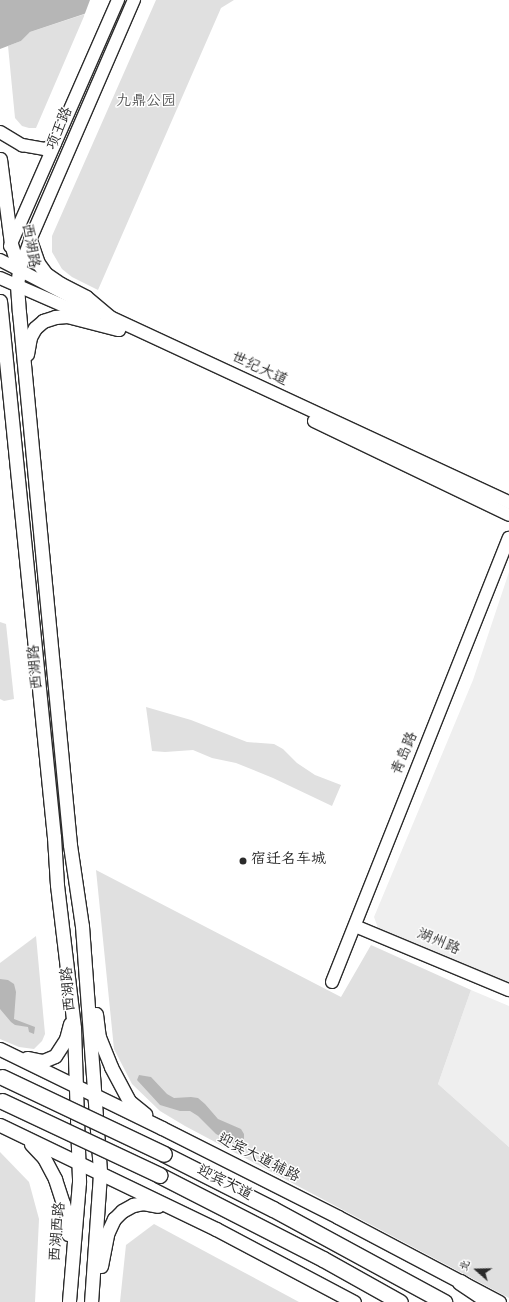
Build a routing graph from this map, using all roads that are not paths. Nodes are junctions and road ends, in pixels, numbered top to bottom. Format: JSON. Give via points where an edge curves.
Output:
{"nodes":[{"id":1,"x":132,"y":4,"type":"edge"},
{"id":2,"x":116,"y":5,"type":"edge"},
{"id":3,"x":0,"y":132,"type":"edge"},
{"id":4,"x":55,"y":144,"type":"junction"},
{"id":5,"x":0,"y":159,"type":"edge"},
{"id":6,"x":30,"y":240,"type":"junction"},
{"id":7,"x":11,"y":244,"type":"junction"},
{"id":8,"x":1,"y":264,"type":"edge"},
{"id":9,"x":19,"y":271,"type":"junction"},
{"id":10,"x":0,"y":278,"type":"edge"},
{"id":11,"x":17,"y":285,"type":"junction"},
{"id":12,"x":0,"y":301,"type":"edge"},
{"id":13,"x":110,"y":317,"type":"junction"},
{"id":14,"x":118,"y":329,"type":"junction"},
{"id":15,"x":0,"y":344,"type":"edge"},
{"id":16,"x":10,"y":404,"type":"junction"},
{"id":17,"x":28,"y":409,"type":"junction"},
{"id":18,"x":509,"y":502,"type":"edge"},
{"id":19,"x":509,"y":515,"type":"edge"},
{"id":20,"x":509,"y":538,"type":"edge"},
{"id":21,"x":61,"y":917,"type":"junction"},
{"id":22,"x":82,"y":926,"type":"junction"},
{"id":23,"x":355,"y":926,"type":"junction"},
{"id":24,"x":332,"y":982,"type":"dead end"},
{"id":25,"x":509,"y":990,"type":"edge"},
{"id":26,"x":0,"y":1049,"type":"edge"},
{"id":27,"x":1,"y":1076,"type":"edge"},
{"id":28,"x":76,"y":1086,"type":"junction"},
{"id":29,"x":95,"y":1095,"type":"junction"},
{"id":30,"x":1,"y":1100,"type":"edge"},
{"id":31,"x":0,"y":1126,"type":"edge"},
{"id":32,"x":176,"y":1135,"type":"junction"},
{"id":33,"x":79,"y":1164,"type":"junction"},
{"id":34,"x":100,"y":1174,"type":"junction"},
{"id":35,"x":170,"y":1208,"type":"junction"},
{"id":36,"x":460,"y":1282,"type":"junction"},
{"id":37,"x":98,"y":1288,"type":"dead end"},
{"id":38,"x":68,"y":1302,"type":"edge"},
{"id":39,"x":91,"y":1302,"type":"edge"},
{"id":40,"x":354,"y":1302,"type":"edge"},
{"id":41,"x":400,"y":1302,"type":"edge"},
{"id":42,"x":444,"y":1302,"type":"edge"},
{"id":43,"x":490,"y":1302,"type":"edge"},
{"id":44,"x":499,"y":1302,"type":"edge"}],
"edges":[{"from":1,"to":6,"type":"street","name":"项王路"},
{"from":2,"to":4,"type":"street","name":"项王路"},
{"from":3,"to":4,"type":"street","via":[[22,145],[45,149]]},
{"from":4,"to":7,"type":"street","name":"项王路"},
{"from":5,"to":7,"type":"main road","name":"西湖路"},
{"from":6,"to":9,"type":"street","name":"项王路"},
{"from":6,"to":13,"type":"main road","via":[[38,263],[46,274],[86,296]]},
{"from":7,"to":8,"type":"street","name":"项王路"},
{"from":7,"to":9,"type":"main road","name":"西湖路"},
{"from":8,"to":9,"type":"street","name":"世纪大道"},
{"from":9,"to":11,"type":"main road","name":"西湖路"},
{"from":9,"to":13,"type":"street","name":"世纪大道"},
{"from":10,"to":11,"type":"street","name":"世纪大道"},
{"from":11,"to":14,"type":"street","name":"世纪大道"},
{"from":11,"to":17,"type":"main road","name":"西湖路"},
{"from":12,"to":16,"type":"main road","name":"西湖路"},
{"from":13,"to":18,"type":"street","name":"世纪大道"},
{"from":14,"to":17,"type":"main road","via":[[67,316],[55,317],[35,328],[27,351]]},
{"from":14,"to":19,"type":"street","name":"世纪大道"},
{"from":15,"to":16,"type":"main road"},
{"from":16,"to":21,"type":"main road","name":"西湖路"},
{"from":17,"to":22,"type":"main road","name":"西湖路","via":[[70,845]]},
{"from":20,"to":23,"type":"street","name":"青岛路"},
{"from":21,"to":26,"type":"main road","via":[[71,1020],[66,1039],[55,1056],[43,1061]]},
{"from":21,"to":28,"type":"main road","name":"西湖路","via":[[74,1028]]},
{"from":22,"to":29,"type":"main road","name":"西湖路"},
{"from":22,"to":32,"type":"main road","via":[[100,1037],[111,1067],[129,1100],[139,1111]]},
{"from":23,"to":24,"type":"street","name":"青岛路"},
{"from":23,"to":25,"type":"street","name":"湖州路"},
{"from":26,"to":28,"type":"main road","name":"迎宾大道辅路"},
{"from":27,"to":42,"type":"highway","name":"迎宾大道","bridge":true,"via":[[273,1209]]},
{"from":28,"to":29,"type":"main road","name":"迎宾大道辅路"},
{"from":28,"to":33,"type":"main road","name":"西湖路"},
{"from":29,"to":32,"type":"main road","name":"迎宾大道辅路"},
{"from":29,"to":34,"type":"main road","name":"西湖路"},
{"from":30,"to":41,"type":"highway","name":"迎宾大道","bridge":true,"via":[[159,1175]]},
{"from":31,"to":33,"type":"main road"},
{"from":31,"to":38,"type":"main road","via":[[35,1146],[55,1179],[69,1226]]},
{"from":32,"to":36,"type":"main road","name":"迎宾大道辅路"},
{"from":33,"to":34,"type":"main road"},
{"from":33,"to":38,"type":"main road","name":"西湖西路"},
{"from":34,"to":35,"type":"main road"},
{"from":34,"to":39,"type":"main road"},
{"from":35,"to":37,"type":"main road","via":[[143,1203],[122,1211],[114,1219],[107,1234]]},
{"from":35,"to":40,"type":"main road","via":[[216,1229]]},
{"from":36,"to":43,"type":"highway"},
{"from":36,"to":44,"type":"main road","name":"迎宾大道辅路"}]}
